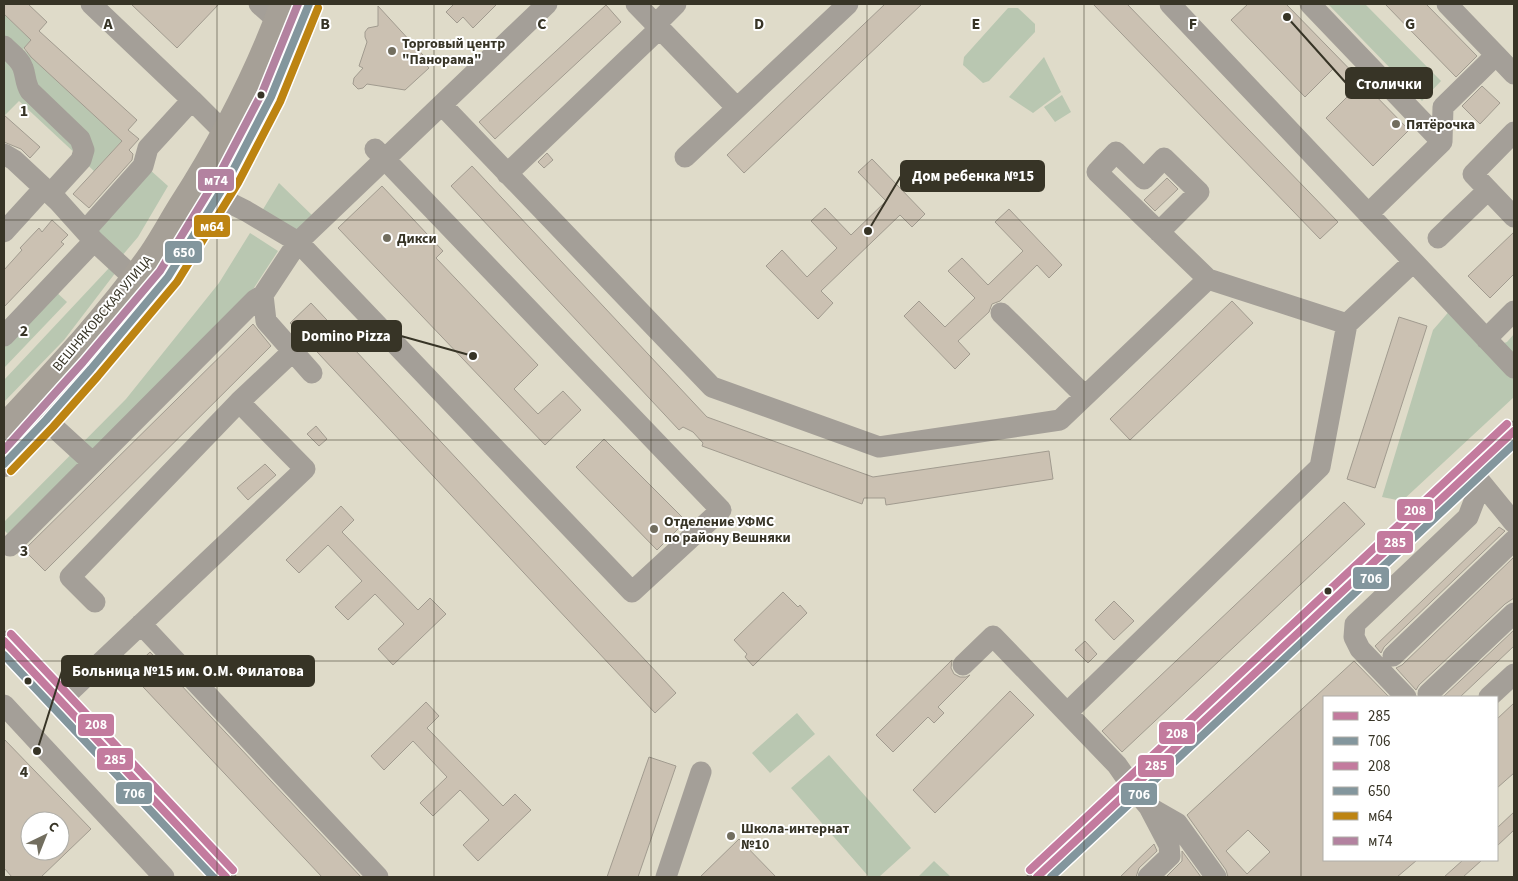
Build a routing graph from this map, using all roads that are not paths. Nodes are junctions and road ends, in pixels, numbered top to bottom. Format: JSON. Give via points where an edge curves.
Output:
{"nodes":[{"id":1,"x":91,"y":4,"type":"edge"},
{"id":2,"x":309,"y":4,"type":"edge"},
{"id":3,"x":547,"y":4,"type":"edge"},
{"id":4,"x":636,"y":4,"type":"edge"},
{"id":5,"x":676,"y":4,"type":"edge"},
{"id":6,"x":848,"y":4,"type":"edge"},
{"id":7,"x":1170,"y":4,"type":"edge"},
{"id":8,"x":1310,"y":4,"type":"edge"},
{"id":9,"x":1446,"y":4,"type":"edge"},
{"id":10,"x":273,"y":9,"type":"edge"},
{"id":11,"x":658,"y":26,"type":"junction"},
{"id":12,"x":4,"y":46,"type":"edge"},
{"id":13,"x":1496,"y":55,"type":"junction"},
{"id":14,"x":1514,"y":74,"type":"edge"},
{"id":15,"x":192,"y":100,"type":"junction"},
{"id":16,"x":442,"y":105,"type":"junction"},
{"id":17,"x":737,"y":108,"type":"junction"},
{"id":18,"x":1514,"y":132,"type":"edge"},
{"id":19,"x":224,"y":133,"type":"junction"},
{"id":20,"x":1442,"y":142,"type":"junction"},
{"id":21,"x":4,"y":154,"type":"edge"},
{"id":22,"x":380,"y":154,"type":"junction"},
{"id":23,"x":685,"y":157,"type":"dead end"},
{"id":24,"x":507,"y":174,"type":"junction"},
{"id":25,"x":1144,"y":179,"type":"junction"},
{"id":26,"x":1488,"y":190,"type":"junction"},
{"id":27,"x":47,"y":191,"type":"junction"},
{"id":28,"x":218,"y":196,"type":"junction"},
{"id":29,"x":1125,"y":199,"type":"junction"},
{"id":30,"x":1368,"y":214,"type":"junction"},
{"id":31,"x":1514,"y":217,"type":"edge"},
{"id":32,"x":4,"y":232,"type":"edge"},
{"id":33,"x":1160,"y":232,"type":"junction"},
{"id":34,"x":90,"y":236,"type":"junction"},
{"id":35,"x":1438,"y":238,"type":"dead end"},
{"id":36,"x":298,"y":242,"type":"junction"},
{"id":37,"x":1413,"y":262,"type":"junction"},
{"id":38,"x":134,"y":278,"type":"junction"},
{"id":39,"x":1208,"y":279,"type":"junction"},
{"id":40,"x":263,"y":295,"type":"junction"},
{"id":41,"x":1514,"y":311,"type":"edge"},
{"id":42,"x":1001,"y":313,"type":"dead end"},
{"id":43,"x":1348,"y":324,"type":"junction"},
{"id":44,"x":4,"y":336,"type":"edge"},
{"id":45,"x":1486,"y":339,"type":"junction"},
{"id":46,"x":293,"y":351,"type":"junction"},
{"id":47,"x":1514,"y":368,"type":"edge"},
{"id":48,"x":312,"y":373,"type":"dead end"},
{"id":49,"x":1085,"y":396,"type":"junction"},
{"id":50,"x":239,"y":402,"type":"junction"},
{"id":51,"x":46,"y":420,"type":"junction"},
{"id":52,"x":4,"y":427,"type":"edge"},
{"id":53,"x":1514,"y":431,"type":"edge"},
{"id":54,"x":93,"y":463,"type":"junction"},
{"id":55,"x":4,"y":464,"type":"edge"},
{"id":56,"x":1476,"y":477,"type":"junction"},
{"id":57,"x":1514,"y":523,"type":"edge"},
{"id":58,"x":1514,"y":540,"type":"edge"},
{"id":59,"x":10,"y":546,"type":"dead end"},
{"id":60,"x":95,"y":602,"type":"dead end"},
{"id":61,"x":1514,"y":613,"type":"edge"},
{"id":62,"x":141,"y":624,"type":"junction"},
{"id":63,"x":5,"y":645,"type":"edge"},
{"id":64,"x":1393,"y":656,"type":"dead end"},
{"id":65,"x":963,"y":665,"type":"dead end"},
{"id":66,"x":1514,"y":674,"type":"edge"},
{"id":67,"x":1428,"y":694,"type":"dead end"},
{"id":68,"x":1405,"y":696,"type":"edge"},
{"id":69,"x":1490,"y":696,"type":"edge"},
{"id":70,"x":60,"y":701,"type":"junction"},
{"id":71,"x":4,"y":705,"type":"edge"},
{"id":72,"x":1072,"y":708,"type":"dead end"},
{"id":73,"x":702,"y":772,"type":"dead end"},
{"id":74,"x":1133,"y":788,"type":"junction"},
{"id":75,"x":1149,"y":807,"type":"junction"},
{"id":76,"x":164,"y":877,"type":"edge"},
{"id":77,"x":226,"y":877,"type":"edge"},
{"id":78,"x":378,"y":877,"type":"edge"},
{"id":79,"x":666,"y":877,"type":"edge"},
{"id":80,"x":1037,"y":877,"type":"edge"},
{"id":81,"x":1148,"y":877,"type":"edge"},
{"id":82,"x":1216,"y":877,"type":"edge"}],
"edges":[{"from":1,"to":15,"type":"street"},
{"from":2,"to":28,"type":"main road","name":"ВЕШНЯКОВСКАЯ УЛИЦА","via":[[271,97]]},
{"from":3,"to":16,"type":"street"},
{"from":4,"to":11,"type":"street"},
{"from":5,"to":11,"type":"street"},
{"from":6,"to":17,"type":"street"},
{"from":7,"to":30,"type":"street"},
{"from":8,"to":20,"type":"street"},
{"from":9,"to":13,"type":"street"},
{"from":10,"to":19,"type":"main road","name":"ВЕШНЯКОВСКАЯ УЛИЦА","via":[[265,50]]},
{"from":11,"to":17,"type":"street"},
{"from":11,"to":24,"type":"street"},
{"from":12,"to":27,"type":"street","via":[[20,61],[30,91],[80,139],[84,150],[81,160]]},
{"from":13,"to":14,"type":"street"},
{"from":13,"to":20,"type":"street","via":[[1443,108]]},
{"from":15,"to":19,"type":"street"},
{"from":15,"to":34,"type":"street","via":[[148,148],[143,166]]},
{"from":16,"to":22,"type":"street"},
{"from":16,"to":24,"type":"street"},
{"from":17,"to":23,"type":"street"},
{"from":18,"to":26,"type":"street","via":[[1472,174]]},
{"from":19,"to":38,"type":"main road","name":"ВЕШНЯКОВСКАЯ УЛИЦА","via":[[152,254]]},
{"from":20,"to":30,"type":"street"},
{"from":21,"to":27,"type":"street"},
{"from":22,"to":36,"type":"street"},
{"from":22,"to":36,"type":"street","via":[[721,510],[632,592]]},
{"from":24,"to":49,"type":"street","via":[[712,387],[878,447],[1060,420]]},
{"from":25,"to":29,"type":"street"},
{"from":25,"to":29,"type":"street","via":[[1116,152],[1103,165],[1097,172]]},
{"from":25,"to":33,"type":"street","via":[[1164,158],[1199,192]]},
{"from":26,"to":31,"type":"street"},
{"from":26,"to":35,"type":"street"},
{"from":27,"to":32,"type":"street"},
{"from":27,"to":34,"type":"street"},
{"from":28,"to":36,"type":"street"},
{"from":28,"to":51,"type":"main road","name":"ВЕШНЯКОВСКАЯ УЛИЦА","via":[[168,276]]},
{"from":29,"to":33,"type":"street"},
{"from":30,"to":37,"type":"street"},
{"from":33,"to":39,"type":"street"},
{"from":34,"to":38,"type":"street"},
{"from":34,"to":44,"type":"street"},
{"from":36,"to":40,"type":"street"},
{"from":37,"to":43,"type":"street"},
{"from":37,"to":45,"type":"street"},
{"from":38,"to":52,"type":"main road","name":"ВЕШНЯКОВСКАЯ УЛИЦА"},
{"from":39,"to":43,"type":"street"},
{"from":39,"to":49,"type":"street"},
{"from":40,"to":46,"type":"street","via":[[266,321]]},
{"from":40,"to":54,"type":"street"},
{"from":41,"to":45,"type":"street"},
{"from":42,"to":49,"type":"street"},
{"from":43,"to":72,"type":"street","via":[[1320,467]]},
{"from":45,"to":47,"type":"street"},
{"from":46,"to":48,"type":"street"},
{"from":46,"to":50,"type":"street"},
{"from":50,"to":60,"type":"street","via":[[70,577]]},
{"from":50,"to":62,"type":"street","via":[[305,469]]},
{"from":51,"to":54,"type":"street"},
{"from":51,"to":55,"type":"main road","name":"ВЕШНЯКОВСКАЯ УЛИЦА"},
{"from":53,"to":56,"type":"street"},
{"from":54,"to":59,"type":"street"},
{"from":56,"to":57,"type":"street"},
{"from":56,"to":68,"type":"street","via":[[1468,517],[1355,624],[1354,637],[1360,649]]},
{"from":56,"to":74,"type":"street"},
{"from":58,"to":64,"type":"street"},
{"from":61,"to":67,"type":"street"},
{"from":62,"to":70,"type":"street"},
{"from":62,"to":78,"type":"street"},
{"from":63,"to":70,"type":"street"},
{"from":65,"to":74,"type":"street","via":[[993,636],[1117,765]]},
{"from":66,"to":69,"type":"street"},
{"from":70,"to":77,"type":"street"},
{"from":71,"to":76,"type":"street"},
{"from":73,"to":79,"type":"street"},
{"from":74,"to":75,"type":"street"},
{"from":74,"to":80,"type":"street"},
{"from":75,"to":81,"type":"street","via":[[1169,845],[1170,856]]},
{"from":75,"to":82,"type":"street","via":[[1177,823]]}]}
